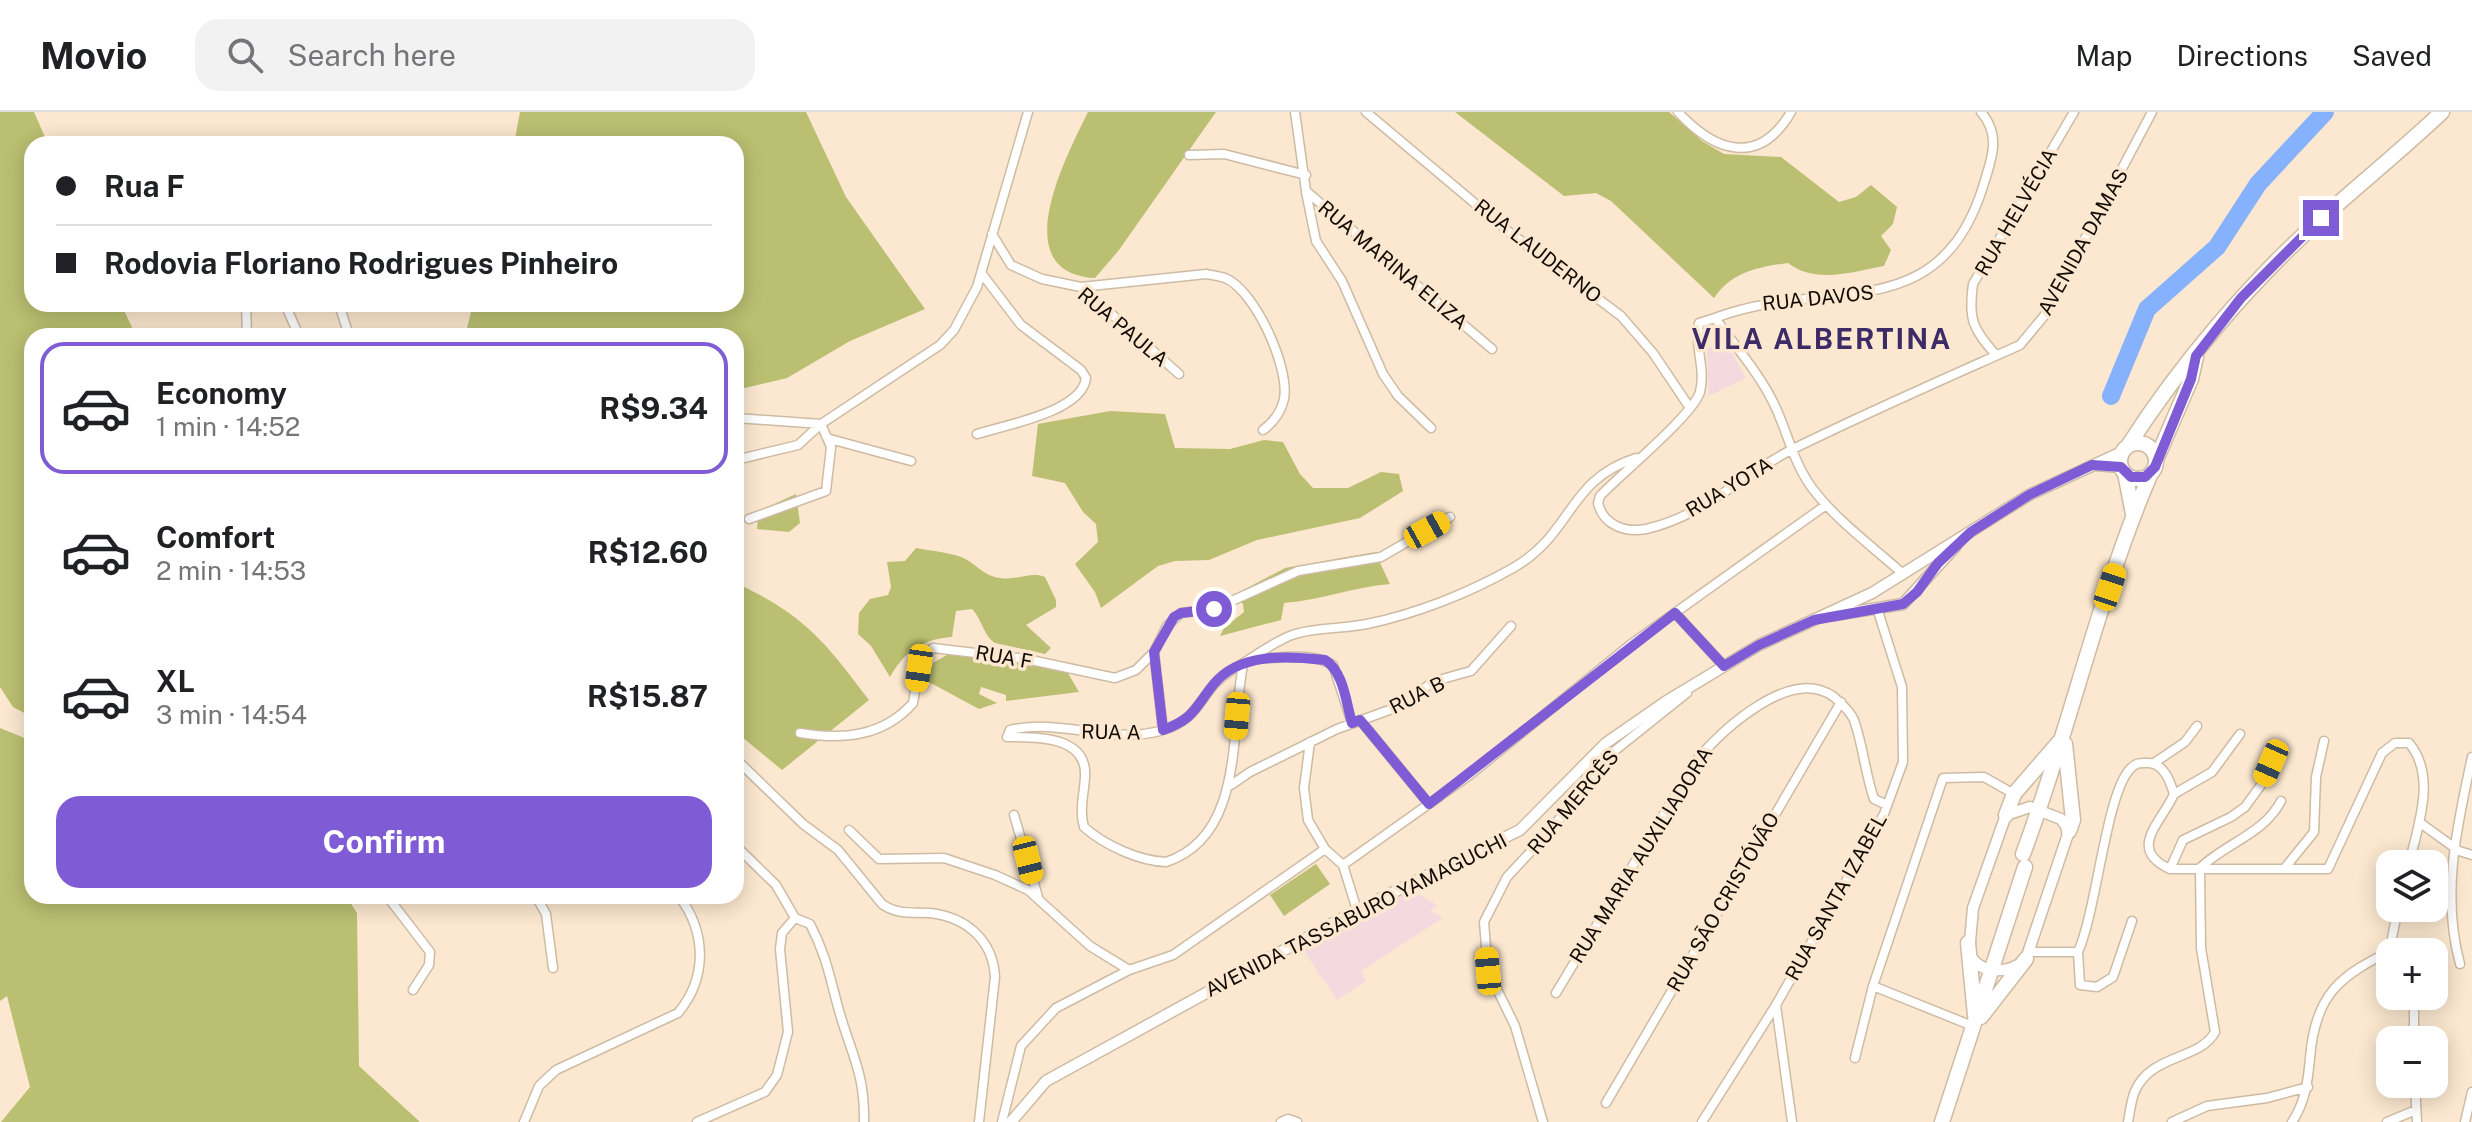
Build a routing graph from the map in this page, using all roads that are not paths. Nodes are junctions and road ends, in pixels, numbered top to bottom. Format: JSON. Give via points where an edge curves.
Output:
{"nodes":[{"id":1,"x":1028,"y":112,"type":"edge"},
{"id":2,"x":1295,"y":112,"type":"edge"},
{"id":3,"x":1366,"y":112,"type":"edge"},
{"id":4,"x":1678,"y":112,"type":"edge"},
{"id":5,"x":1791,"y":112,"type":"edge"},
{"id":6,"x":1981,"y":112,"type":"edge"},
{"id":7,"x":2074,"y":112,"type":"edge"},
{"id":8,"x":2152,"y":112,"type":"edge"},
{"id":9,"x":2442,"y":112,"type":"edge"},
{"id":10,"x":1189,"y":155,"type":"dead end"},
{"id":11,"x":1306,"y":175,"type":"junction"},
{"id":12,"x":1306,"y":191,"type":"junction"},
{"id":13,"x":991,"y":233,"type":"junction"},
{"id":14,"x":982,"y":274,"type":"junction"},
{"id":15,"x":1081,"y":287,"type":"junction"},
{"id":16,"x":1715,"y":318,"type":"junction"},
{"id":17,"x":1492,"y":349,"type":"dead end"},
{"id":18,"x":1996,"y":355,"type":"junction"},
{"id":19,"x":2196,"y":356,"type":"junction"},
{"id":20,"x":1179,"y":374,"type":"dead end"},
{"id":21,"x":1690,"y":408,"type":"junction"},
{"id":22,"x":744,"y":419,"type":"edge"},
{"id":23,"x":821,"y":424,"type":"junction"},
{"id":24,"x":1431,"y":428,"type":"dead end"},
{"id":25,"x":1263,"y":430,"type":"dead end"},
{"id":26,"x":977,"y":434,"type":"dead end"},
{"id":27,"x":830,"y":439,"type":"junction"},
{"id":28,"x":2126,"y":448,"type":"junction"},
{"id":29,"x":1791,"y":450,"type":"junction"},
{"id":30,"x":744,"y":458,"type":"edge"},
{"id":31,"x":1636,"y":458,"type":"junction"},
{"id":32,"x":911,"y":461,"type":"dead end"},
{"id":33,"x":2092,"y":465,"type":"junction"},
{"id":34,"x":2154,"y":466,"type":"junction"},
{"id":35,"x":2123,"y":470,"type":"junction"},
{"id":36,"x":1826,"y":505,"type":"junction"},
{"id":37,"x":2133,"y":514,"type":"junction"},
{"id":38,"x":1450,"y":517,"type":"dead end"},
{"id":39,"x":749,"y":519,"type":"dead end"},
{"id":40,"x":1971,"y":532,"type":"junction"},
{"id":41,"x":1902,"y":573,"type":"junction"},
{"id":42,"x":1877,"y":589,"type":"junction"},
{"id":43,"x":1917,"y":592,"type":"junction"},
{"id":44,"x":1877,"y":608,"type":"junction"},
{"id":45,"x":1675,"y":613,"type":"junction"},
{"id":46,"x":1814,"y":620,"type":"junction"},
{"id":47,"x":1511,"y":626,"type":"dead end"},
{"id":48,"x":1154,"y":652,"type":"junction"},
{"id":49,"x":1254,"y":659,"type":"junction"},
{"id":50,"x":1243,"y":665,"type":"junction"},
{"id":51,"x":1724,"y":666,"type":"junction"},
{"id":52,"x":1695,"y":687,"type":"junction"},
{"id":53,"x":1841,"y":702,"type":"junction"},
{"id":54,"x":1356,"y":722,"type":"junction"},
{"id":55,"x":2197,"y":726,"type":"dead end"},
{"id":56,"x":1163,"y":730,"type":"junction"},
{"id":57,"x":800,"y":733,"type":"dead end"},
{"id":58,"x":2240,"y":734,"type":"dead end"},
{"id":59,"x":2065,"y":736,"type":"junction"},
{"id":60,"x":2324,"y":741,"type":"dead end"},
{"id":61,"x":1310,"y":742,"type":"junction"},
{"id":62,"x":2472,"y":757,"type":"edge"},
{"id":63,"x":2154,"y":763,"type":"junction"},
{"id":64,"x":2271,"y":763,"type":"dead end"},
{"id":65,"x":744,"y":767,"type":"edge"},
{"id":66,"x":1231,"y":785,"type":"junction"},
{"id":67,"x":2014,"y":794,"type":"junction"},
{"id":68,"x":2174,"y":794,"type":"junction"},
{"id":69,"x":2281,"y":801,"type":"dead end"},
{"id":70,"x":1429,"y":804,"type":"junction"},
{"id":71,"x":1887,"y":805,"type":"junction"},
{"id":72,"x":2040,"y":810,"type":"junction"},
{"id":73,"x":1014,"y":815,"type":"dead end"},
{"id":74,"x":2006,"y":815,"type":"junction"},
{"id":75,"x":2419,"y":822,"type":"junction"},
{"id":76,"x":849,"y":830,"type":"dead end"},
{"id":77,"x":2069,"y":831,"type":"junction"},
{"id":78,"x":2453,"y":845,"type":"junction"},
{"id":79,"x":1325,"y":849,"type":"junction"},
{"id":80,"x":2412,"y":850,"type":"edge"},
{"id":81,"x":744,"y":854,"type":"edge"},
{"id":82,"x":2472,"y":855,"type":"edge"},
{"id":83,"x":1343,"y":865,"type":"junction"},
{"id":84,"x":2200,"y":868,"type":"junction"},
{"id":85,"x":2170,"y":869,"type":"junction"},
{"id":86,"x":2284,"y":869,"type":"junction"},
{"id":87,"x":1038,"y":898,"type":"junction"},
{"id":88,"x":393,"y":904,"type":"edge"},
{"id":89,"x":540,"y":904,"type":"edge"},
{"id":90,"x":685,"y":904,"type":"edge"},
{"id":91,"x":1357,"y":910,"type":"junction"},
{"id":92,"x":795,"y":918,"type":"junction"},
{"id":93,"x":2132,"y":921,"type":"dead end"},
{"id":94,"x":1968,"y":943,"type":"junction"},
{"id":95,"x":2078,"y":952,"type":"junction"},
{"id":96,"x":2027,"y":956,"type":"junction"},
{"id":97,"x":2376,"y":960,"type":"edge"},
{"id":98,"x":2460,"y":964,"type":"dead end"},
{"id":99,"x":553,"y":968,"type":"dead end"},
{"id":100,"x":1991,"y":969,"type":"junction"},
{"id":101,"x":1129,"y":970,"type":"junction"},
{"id":102,"x":1873,"y":986,"type":"junction"},
{"id":103,"x":413,"y":990,"type":"dead end"},
{"id":104,"x":1556,"y":993,"type":"dead end"},
{"id":105,"x":1776,"y":1005,"type":"junction"},
{"id":106,"x":1975,"y":1025,"type":"junction"},
{"id":107,"x":1855,"y":1058,"type":"dead end"},
{"id":108,"x":2308,"y":1087,"type":"junction"},
{"id":109,"x":2472,"y":1092,"type":"edge"},
{"id":110,"x":2416,"y":1098,"type":"edge"},
{"id":111,"x":1606,"y":1103,"type":"dead end"},
{"id":112,"x":2416,"y":1110,"type":"junction"},
{"id":113,"x":524,"y":1122,"type":"edge"},
{"id":114,"x":697,"y":1122,"type":"edge"},
{"id":115,"x":864,"y":1122,"type":"edge"},
{"id":116,"x":979,"y":1122,"type":"edge"},
{"id":117,"x":1002,"y":1122,"type":"edge"},
{"id":118,"x":1011,"y":1122,"type":"edge"},
{"id":119,"x":1281,"y":1122,"type":"edge"},
{"id":120,"x":1297,"y":1122,"type":"edge"},
{"id":121,"x":1543,"y":1122,"type":"edge"},
{"id":122,"x":1702,"y":1122,"type":"edge"},
{"id":123,"x":1792,"y":1122,"type":"edge"},
{"id":124,"x":1942,"y":1122,"type":"edge"},
{"id":125,"x":2128,"y":1122,"type":"edge"},
{"id":126,"x":2172,"y":1122,"type":"edge"},
{"id":127,"x":2292,"y":1122,"type":"edge"},
{"id":128,"x":2387,"y":1122,"type":"edge"},
{"id":129,"x":2417,"y":1122,"type":"edge"},
{"id":130,"x":2465,"y":1122,"type":"edge"}],
"edges":[{"from":1,"to":13,"type":"street"},
{"from":2,"to":11,"type":"street","name":"RUA MARINA ELIZA"},
{"from":3,"to":21,"type":"street","name":"RUA LAUDERNO","via":[[1509,232],[1621,316]]},
{"from":4,"to":5,"type":"street","via":[[1722,146],[1738,150],[1762,141]]},
{"from":6,"to":16,"type":"street","name":"RUA DAVOS","via":[[1994,133],[1994,150],[1979,201],[1955,242],[1918,278],[1885,290],[1744,306]]},
{"from":7,"to":18,"type":"street","name":"RUA HELVÉCIA","via":[[1973,284],[1969,311],[1977,334]]},
{"from":8,"to":18,"type":"street","name":"AVENIDA DAMAS","via":[[2044,316],[2020,345]]},
{"from":9,"to":19,"type":"main road","via":[[2311,228],[2241,298]]},
{"from":10,"to":11,"type":"street","via":[[1224,154]]},
{"from":11,"to":12,"type":"street","name":"RUA MARINA ELIZA"},
{"from":12,"to":17,"type":"street","name":"RUA MARINA ELIZA"},
{"from":12,"to":24,"type":"street","via":[[1316,241],[1342,281],[1383,374]]},
{"from":13,"to":14,"type":"street"},
{"from":13,"to":15,"type":"street","name":"RUA PAULA","via":[[1001,253],[1022,271]]},
{"from":14,"to":23,"type":"street","via":[[954,330],[940,345]]},
{"from":14,"to":26,"type":"street","via":[[1021,325],[1086,378],[1077,397],[1058,408]]},
{"from":15,"to":20,"type":"street","name":"RUA PAULA"},
{"from":15,"to":25,"type":"street","via":[[1206,274],[1227,278],[1259,314],[1281,366],[1284,397],[1279,413]]},
{"from":16,"to":21,"type":"street","name":"RUA DAVOS","via":[[1703,319],[1697,330],[1704,371]]},
{"from":16,"to":29,"type":"street","via":[[1765,387]]},
{"from":18,"to":29,"type":"street","name":"AVENIDA DAMAS"},
{"from":19,"to":28,"type":"main road"},
{"from":19,"to":34,"type":"main road"},
{"from":21,"to":31,"type":"street"},
{"from":22,"to":23,"type":"street"},
{"from":23,"to":27,"type":"street"},
{"from":23,"to":30,"type":"street","via":[[798,445]]},
{"from":27,"to":32,"type":"street"},
{"from":27,"to":39,"type":"street","via":[[826,491]]},
{"from":28,"to":33,"type":"street"},
{"from":28,"to":34,"type":"main road","via":[[2146,445]]},
{"from":28,"to":35,"type":"main road"},
{"from":29,"to":31,"type":"street","name":"RUA YOTA","via":[[1691,513],[1629,530],[1614,526],[1598,503]]},
{"from":29,"to":36,"type":"street"},
{"from":31,"to":49,"type":"street","name":"RUA A","via":[[1595,477],[1547,544],[1514,568],[1413,613],[1292,635]]},
{"from":33,"to":35,"type":"street"},
{"from":33,"to":40,"type":"street","via":[[2029,495]]},
{"from":34,"to":35,"type":"main road","via":[[2138,479]]},
{"from":34,"to":37,"type":"main road"},
{"from":35,"to":37,"type":"main road"},
{"from":36,"to":41,"type":"street"},
{"from":36,"to":45,"type":"street"},
{"from":37,"to":59,"type":"main road"},
{"from":38,"to":48,"type":"street","name":"RUA F","via":[[1381,557],[1298,571],[1214,609],[1181,613],[1167,626]]},
{"from":40,"to":41,"type":"street"},
{"from":40,"to":43,"type":"street"},
{"from":41,"to":42,"type":"street"},
{"from":41,"to":43,"type":"street","via":[[1914,581]]},
{"from":42,"to":44,"type":"street"},
{"from":42,"to":46,"type":"street"},
{"from":43,"to":44,"type":"street","via":[[1903,604]]},
{"from":44,"to":46,"type":"street"},
{"from":44,"to":71,"type":"street","name":"RUA SANTA IZABEL","via":[[1902,687],[1903,762]]},
{"from":45,"to":51,"type":"street"},
{"from":45,"to":70,"type":"street"},
{"from":46,"to":51,"type":"street","name":"AVENIDA TASSABURO YAMAGUCHI"},
{"from":47,"to":54,"type":"street","name":"RUA B","via":[[1471,671],[1435,681],[1392,709]]},
{"from":48,"to":56,"type":"street"},
{"from":48,"to":57,"type":"street","name":"RUA F","via":[[1136,670],[1115,678],[1026,659],[933,648],[919,668],[913,703],[887,724],[846,737]]},
{"from":49,"to":50,"type":"street","name":"RUA A"},
{"from":49,"to":54,"type":"street","via":[[1307,658],[1333,665]]},
{"from":50,"to":56,"type":"street","name":"RUA A","via":[[1223,675],[1194,715]]},
{"from":50,"to":66,"type":"street"},
{"from":51,"to":52,"type":"street","name":"AVENIDA TASSABURO YAMAGUCHI"},
{"from":52,"to":91,"type":"street","name":"AVENIDA TASSABURO YAMAGUCHI","via":[[1606,743],[1520,830]]},
{"from":52,"to":121,"type":"street","name":"RUA MERCÊS","via":[[1612,753],[1507,877],[1484,922],[1488,971],[1515,1026]]},
{"from":53,"to":71,"type":"street","via":[[1853,718],[1874,799]]},
{"from":53,"to":104,"type":"street","name":"RUA MARIA AUXILIADORA","via":[[1823,689],[1795,687],[1721,731],[1695,762]]},
{"from":53,"to":111,"type":"street","name":"RUA SÃO CRISTÓVÃO"},
{"from":54,"to":61,"type":"street","name":"RUA B"},
{"from":54,"to":70,"type":"street"},
{"from":55,"to":63,"type":"street","via":[[2179,747]]},
{"from":56,"to":66,"type":"street","name":"RUA A","via":[[1123,736],[1029,726],[1010,730],[1007,737],[1042,735],[1072,747],[1086,772],[1084,827],[1094,837],[1153,862],[1181,857],[1196,846]]},
{"from":58,"to":68,"type":"street","via":[[2212,772]]},
{"from":59,"to":67,"type":"main road"},
{"from":59,"to":72,"type":"main road"},
{"from":59,"to":77,"type":"main road","via":[[2073,820]]},
{"from":60,"to":86,"type":"street","via":[[2316,777],[2314,832]]},
{"from":61,"to":66,"type":"street","name":"RUA B"},
{"from":61,"to":79,"type":"street","via":[[1304,804]]},
{"from":62,"to":78,"type":"street"},
{"from":63,"to":68,"type":"street","via":[[2168,776]]},
{"from":63,"to":95,"type":"street","via":[[2129,769],[2115,799],[2089,928]]},
{"from":64,"to":85,"type":"street","via":[[2245,807],[2183,840]]},
{"from":65,"to":116,"type":"street","via":[[838,850],[890,910],[932,913],[964,922],[977,933],[994,960],[995,977]]},
{"from":67,"to":74,"type":"main road"},
{"from":67,"to":102,"type":"street","via":[[1984,777],[1943,778]]},
{"from":68,"to":85,"type":"street","via":[[2152,827],[2151,859]]},
{"from":69,"to":84,"type":"street","via":[[2271,819]]},
{"from":70,"to":83,"type":"street"},
{"from":71,"to":105,"type":"street","name":"RUA SANTA IZABEL"},
{"from":72,"to":74,"type":"street","via":[[2030,807]]},
{"from":72,"to":77,"type":"street","via":[[2061,819]]},
{"from":72,"to":100,"type":"main road"},
{"from":73,"to":87,"type":"street"},
{"from":74,"to":94,"type":"street","via":[[1973,908]]},
{"from":75,"to":78,"type":"street"},
{"from":75,"to":80,"type":"street"},
{"from":75,"to":86,"type":"street","via":[[2424,773],[2409,743],[2395,743],[2382,753],[2328,869]]},
{"from":76,"to":87,"type":"street","via":[[879,859],[944,858],[973,865]]},
{"from":77,"to":96,"type":"street"},
{"from":78,"to":82,"type":"street"},
{"from":78,"to":98,"type":"street","via":[[2451,918]]},
{"from":79,"to":83,"type":"street"},
{"from":79,"to":101,"type":"street","via":[[1173,955]]},
{"from":81,"to":92,"type":"street","via":[[776,885]]},
{"from":83,"to":91,"type":"street"},
{"from":84,"to":85,"type":"street"},
{"from":84,"to":86,"type":"street"},
{"from":84,"to":125,"type":"street","via":[[2201,948],[2215,1032],[2211,1040],[2165,1060],[2145,1076],[2135,1091]]},
{"from":87,"to":101,"type":"street","via":[[1090,946]]},
{"from":88,"to":103,"type":"street","via":[[430,952],[429,965]]},
{"from":89,"to":99,"type":"street"},
{"from":90,"to":113,"type":"street","via":[[700,933],[699,976],[688,1001],[667,1019],[556,1070],[539,1086]]},
{"from":91,"to":118,"type":"street","name":"AVENIDA TASSABURO YAMAGUCHI","via":[[1046,1081]]},
{"from":92,"to":114,"type":"street","via":[[782,933],[780,949],[788,1032],[777,1075],[765,1092]]},
{"from":92,"to":115,"type":"street","via":[[810,924],[827,959],[861,1069]]},
{"from":93,"to":95,"type":"street","via":[[2113,977],[2097,987],[2080,985]]},
{"from":94,"to":100,"type":"street","via":[[1973,961]]},
{"from":94,"to":106,"type":"main road"},
{"from":95,"to":96,"type":"street"},
{"from":96,"to":100,"type":"street","via":[[2009,972]]},
{"from":96,"to":106,"type":"main road"},
{"from":97,"to":108,"type":"street","via":[[2338,982],[2319,1009]]},
{"from":100,"to":106,"type":"main road"},
{"from":101,"to":117,"type":"street","via":[[1056,1008],[1021,1046]]},
{"from":102,"to":106,"type":"street"},
{"from":102,"to":107,"type":"street"},
{"from":105,"to":122,"type":"street","name":"RUA SANTA IZABEL"},
{"from":105,"to":123,"type":"street"},
{"from":106,"to":124,"type":"main road"},
{"from":108,"to":126,"type":"street","via":[[2207,1106]]},
{"from":108,"to":127,"type":"street"},
{"from":109,"to":130,"type":"street"},
{"from":110,"to":112,"type":"street"},
{"from":112,"to":128,"type":"street"},
{"from":112,"to":129,"type":"street"},
{"from":119,"to":120,"type":"street"}]}
